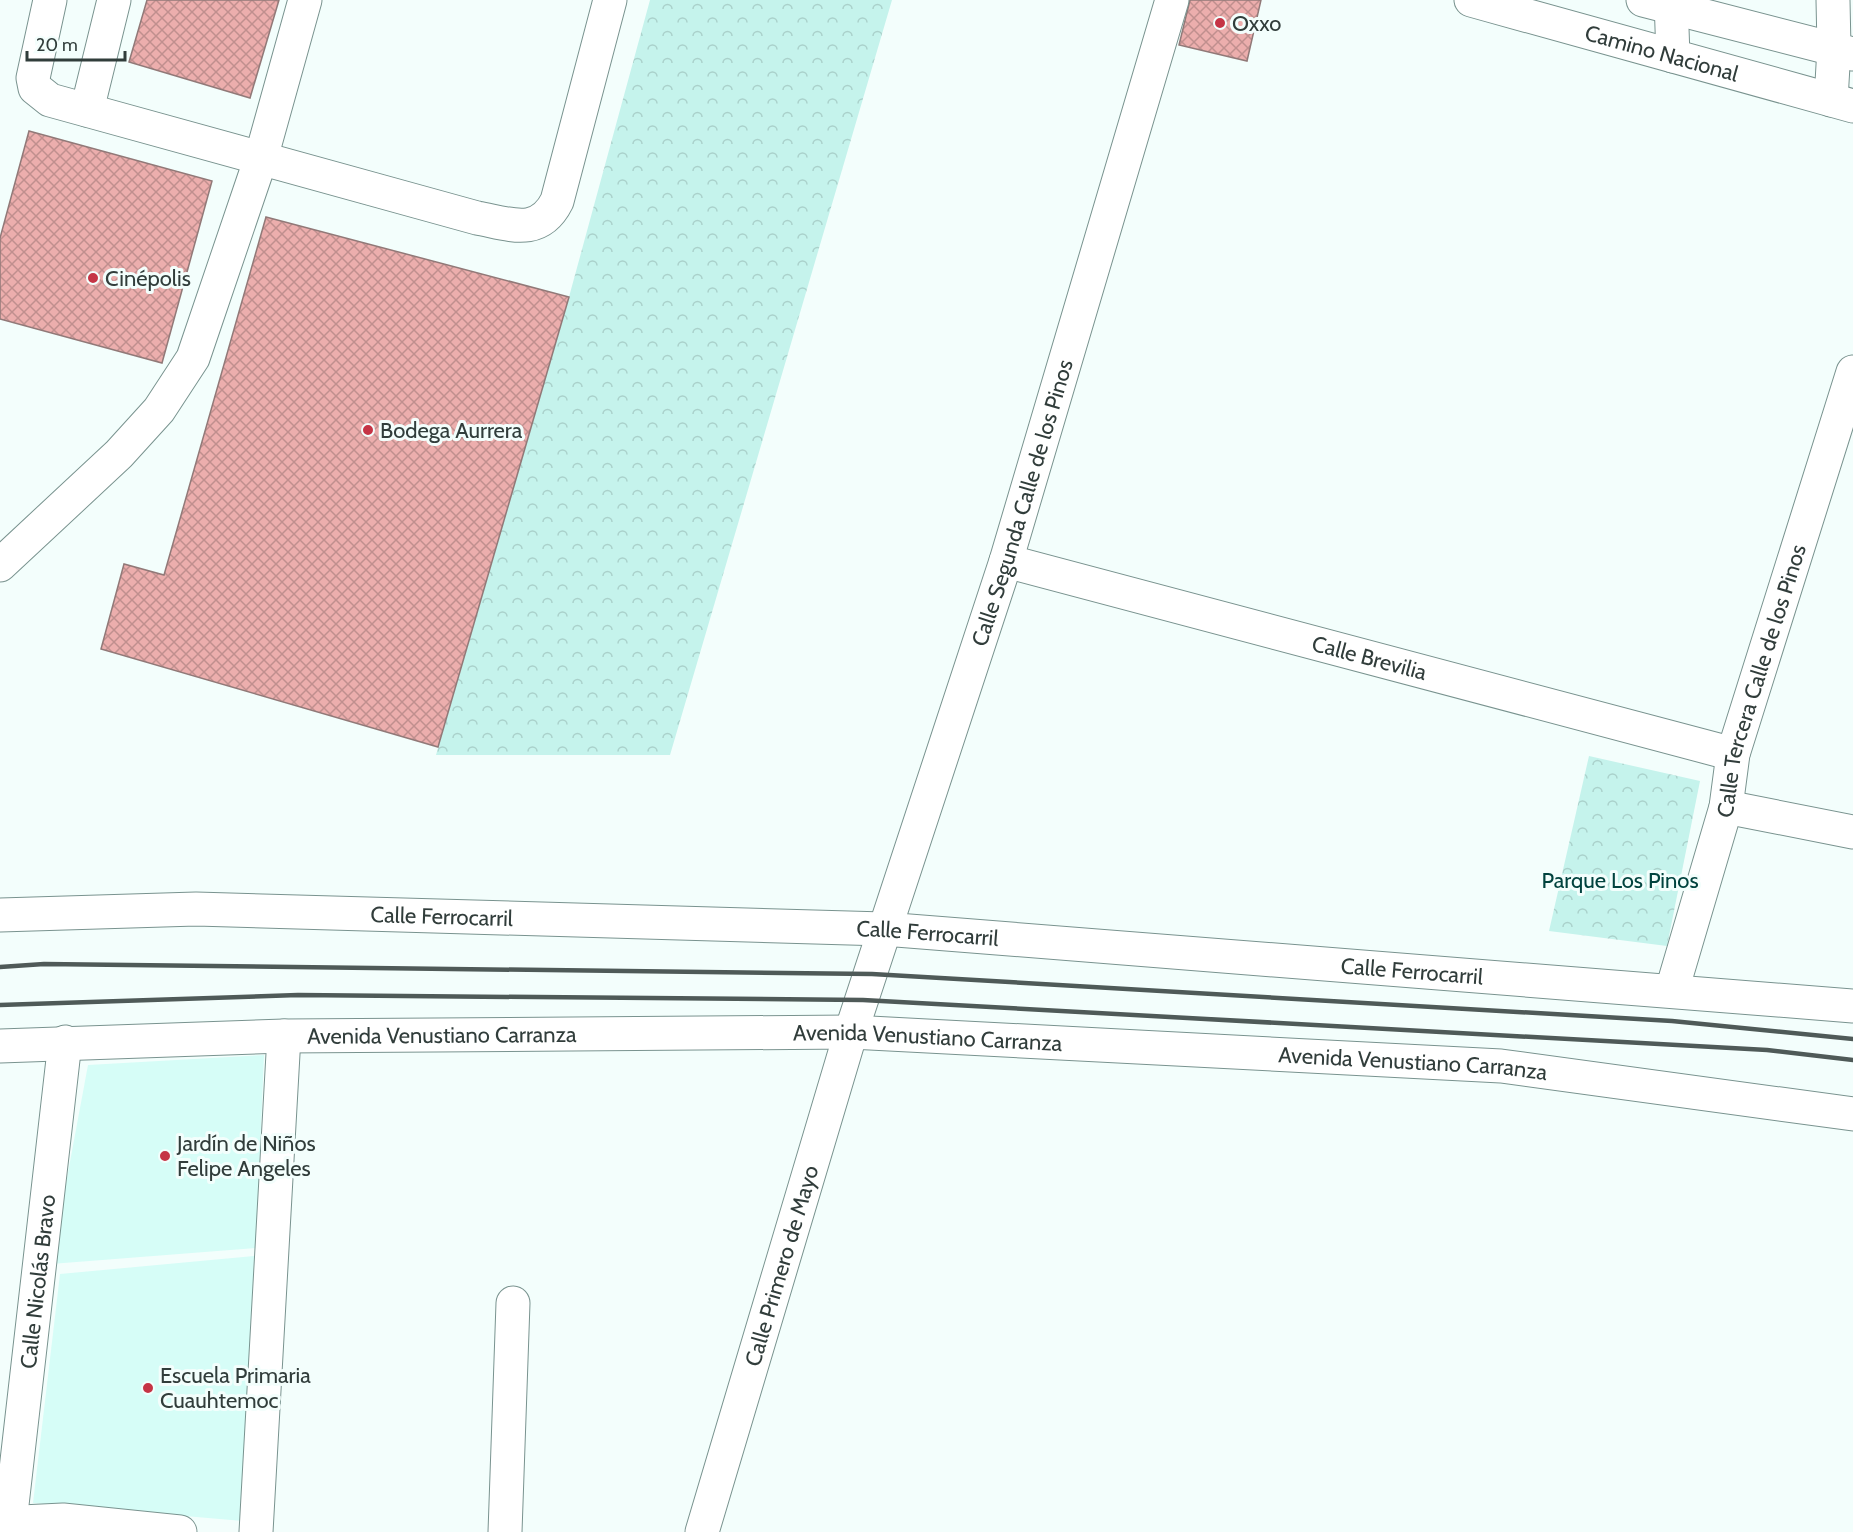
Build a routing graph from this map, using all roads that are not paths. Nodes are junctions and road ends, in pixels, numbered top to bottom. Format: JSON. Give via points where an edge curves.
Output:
{"nodes":[{"id":1,"x":50,"y":0,"type":"edge"},
{"id":2,"x":114,"y":0,"type":"edge"},
{"id":3,"x":305,"y":0,"type":"edge"},
{"id":4,"x":610,"y":0,"type":"edge"},
{"id":5,"x":1172,"y":0,"type":"edge"},
{"id":6,"x":1471,"y":0,"type":"edge"},
{"id":7,"x":1833,"y":0,"type":"edge"},
{"id":8,"x":1662,"y":3,"type":"edge"},
{"id":9,"x":1843,"y":51,"type":"edge"},
{"id":10,"x":1673,"y":56,"type":"junction"},
{"id":11,"x":1842,"y":103,"type":"edge"},
{"id":12,"x":87,"y":111,"type":"junction"},
{"id":13,"x":261,"y":158,"type":"junction"},
{"id":14,"x":1853,"y":372,"type":"edge"},
{"id":15,"x":1006,"y":561,"type":"junction"},
{"id":16,"x":0,"y":565,"type":"edge"},
{"id":17,"x":1733,"y":754,"type":"junction"},
{"id":18,"x":1726,"y":807,"type":"junction"},
{"id":19,"x":1853,"y":832,"type":"edge"},
{"id":20,"x":0,"y":915,"type":"edge"},
{"id":21,"x":885,"y":929,"type":"junction"},
{"id":22,"x":1672,"y":990,"type":"junction"},
{"id":23,"x":863,"y":1000,"type":"joint"},
{"id":24,"x":1853,"y":1006,"type":"edge"},
{"id":25,"x":851,"y":1032,"type":"junction"},
{"id":26,"x":284,"y":1036,"type":"junction"},
{"id":27,"x":65,"y":1042,"type":"junction"},
{"id":28,"x":0,"y":1046,"type":"edge"},
{"id":29,"x":1853,"y":1114,"type":"edge"},
{"id":30,"x":513,"y":1303,"type":"dead end"},
{"id":31,"x":5,"y":1523,"type":"edge"},
{"id":32,"x":64,"y":1526,"type":"edge"},
{"id":33,"x":180,"y":1532,"type":"edge"},
{"id":34,"x":256,"y":1532,"type":"edge"},
{"id":35,"x":505,"y":1532,"type":"edge"},
{"id":36,"x":702,"y":1532,"type":"edge"}],
"edges":[{"from":1,"to":12,"type":"street","via":[[33,78],[35,88],[50,100]]},
{"from":2,"to":12,"type":"street"},
{"from":3,"to":13,"type":"street"},
{"from":4,"to":13,"type":"street","via":[[557,201],[544,220],[536,224],[477,218]]},
{"from":5,"to":15,"type":"street","name":"Calle Segunda Calle de los Pinos"},
{"from":6,"to":10,"type":"street","name":"Camino Nacional"},
{"from":7,"to":9,"type":"street"},
{"from":8,"to":9,"type":"street","name":"Camino Nacional"},
{"from":8,"to":10,"type":"street"},
{"from":9,"to":11,"type":"street"},
{"from":10,"to":11,"type":"street","name":"Camino Nacional"},
{"from":12,"to":13,"type":"street"},
{"from":13,"to":16,"type":"street","via":[[193,358],[159,410],[119,454]]},
{"from":14,"to":17,"type":"street","name":"Calle Tercera Calle de los Pinos"},
{"from":15,"to":17,"type":"street","name":"Calle Brevilia"},
{"from":15,"to":21,"type":"street","name":"Calle Segunda Calle de los Pinos"},
{"from":17,"to":18,"type":"street","name":"Calle Tercera Calle de los Pinos"},
{"from":18,"to":19,"type":"street"},
{"from":18,"to":22,"type":"street","name":"Calle Tercera Calle de los Pinos"},
{"from":20,"to":21,"type":"street","name":"Calle Ferrocarril","via":[[196,909]]},
{"from":21,"to":22,"type":"street","name":"Calle Ferrocarril"},
{"from":21,"to":23,"type":"street","name":"Calle Segunda Calle de los Pinos"},
{"from":22,"to":24,"type":"street","name":"Calle Ferrocarril"},
{"from":23,"to":25,"type":"street","name":"Calle Primero de Mayo"},
{"from":25,"to":26,"type":"street","name":"Avenida Venustiano Carranza"},
{"from":25,"to":29,"type":"street","name":"Avenida Venustiano Carranza","via":[[1501,1066]]},
{"from":25,"to":36,"type":"street","name":"Calle Primero de Mayo"},
{"from":26,"to":27,"type":"street","name":"Avenida Venustiano Carranza"},
{"from":26,"to":34,"type":"street"},
{"from":27,"to":28,"type":"street","name":"Avenida Venustiano Carranza"},
{"from":27,"to":31,"type":"street","name":"Calle Nicolás Bravo"},
{"from":30,"to":35,"type":"street"},
{"from":31,"to":32,"type":"street"},
{"from":32,"to":33,"type":"street"}]}
